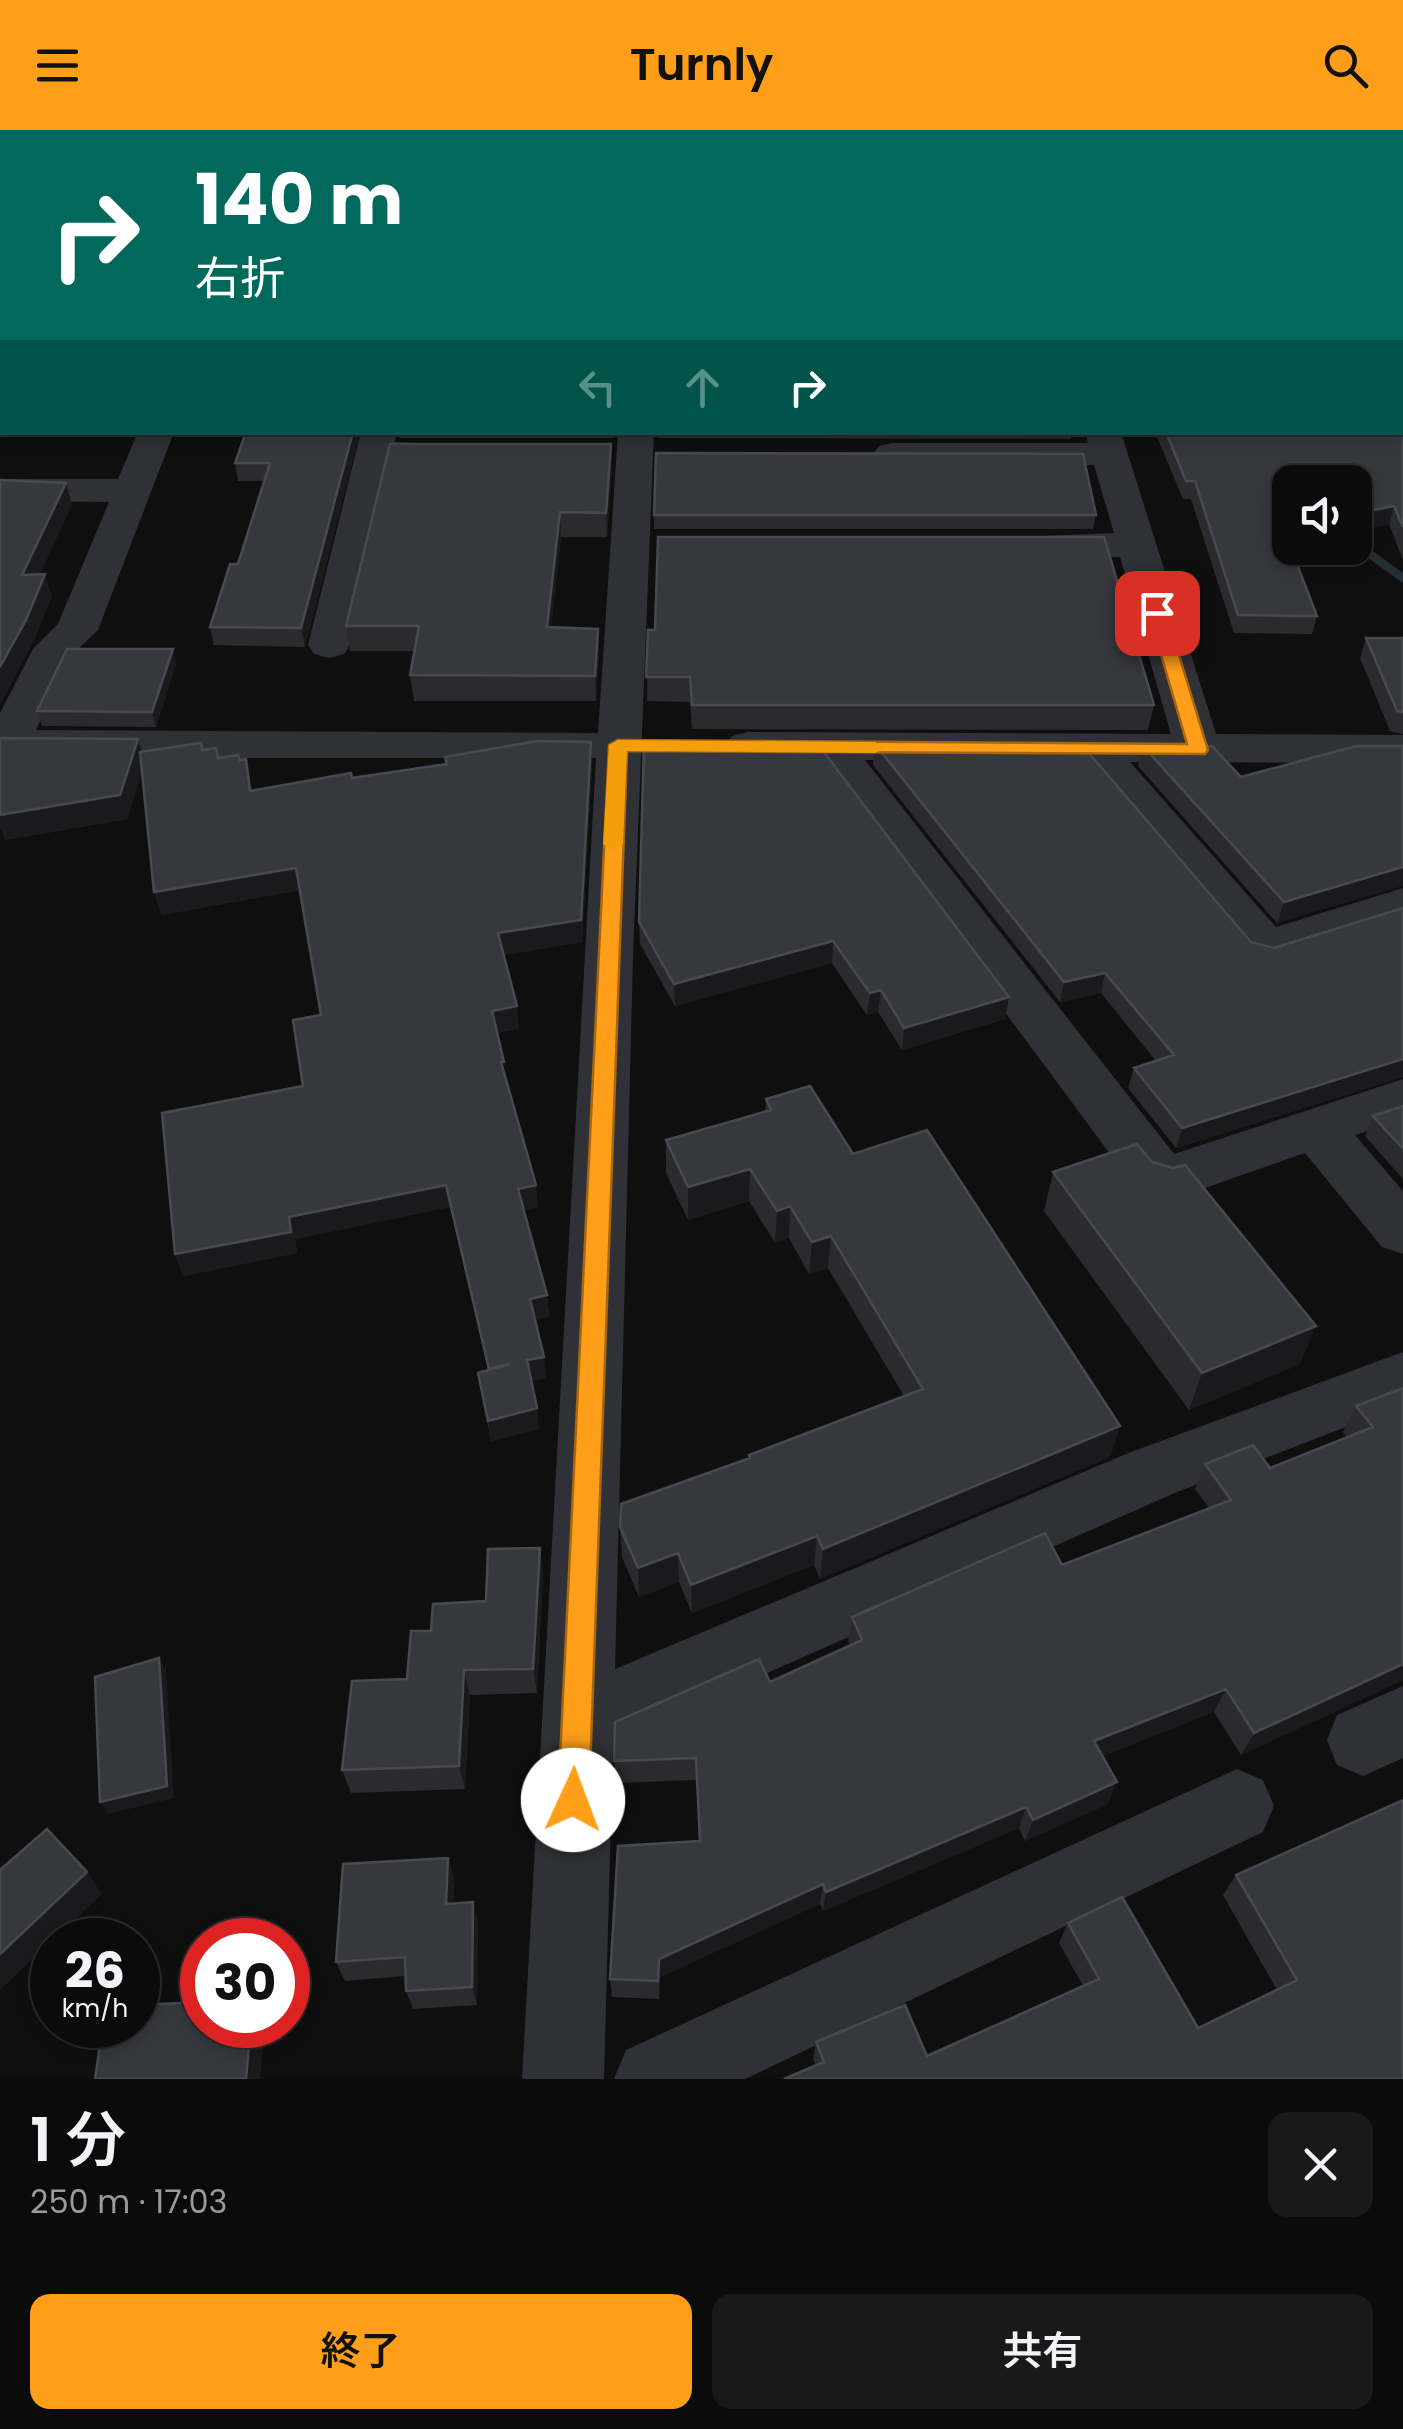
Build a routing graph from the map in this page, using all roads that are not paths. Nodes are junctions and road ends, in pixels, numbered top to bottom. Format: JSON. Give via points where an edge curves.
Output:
{"nodes":[{"id":1,"x":155,"y":435,"type":"edge"},
{"id":2,"x":377,"y":443,"type":"edge"},
{"id":3,"x":1106,"y":443,"type":"edge"},
{"id":4,"x":635,"y":450,"type":"edge"},
{"id":5,"x":504,"y":454,"type":"edge"},
{"id":6,"x":852,"y":454,"type":"edge"},
{"id":7,"x":0,"y":490,"type":"edge"},
{"id":8,"x":133,"y":491,"type":"junction"},
{"id":9,"x":1000,"y":544,"type":"edge"},
{"id":10,"x":1137,"y":544,"type":"junction"},
{"id":11,"x":328,"y":645,"type":"dead end"},
{"id":12,"x":4,"y":744,"type":"edge"},
{"id":13,"x":638,"y":746,"type":"junction"},
{"id":14,"x":715,"y":746,"type":"edge"},
{"id":15,"x":831,"y":747,"type":"junction"},
{"id":16,"x":1403,"y":749,"type":"edge"},
{"id":17,"x":1094,"y":750,"type":"junction"},
{"id":18,"x":1198,"y":750,"type":"junction"},
{"id":19,"x":1403,"y":906,"type":"edge"},
{"id":20,"x":1403,"y":1099,"type":"edge"},
{"id":21,"x":1316,"y":1127,"type":"junction"},
{"id":22,"x":1403,"y":1231,"type":"edge"},
{"id":23,"x":1403,"y":1378,"type":"edge"},
{"id":24,"x":576,"y":1720,"type":"junction"},
{"id":25,"x":1237,"y":1806,"type":"dead end"},
{"id":26,"x":563,"y":2079,"type":"edge"},
{"id":27,"x":655,"y":2079,"type":"edge"}],
"edges":[{"from":1,"to":8,"type":"street"},
{"from":2,"to":5,"type":"street"},
{"from":2,"to":11,"type":"street"},
{"from":3,"to":6,"type":"street"},
{"from":3,"to":10,"type":"street"},
{"from":4,"to":13,"type":"street","via":[[649,544]]},
{"from":7,"to":8,"type":"street"},
{"from":8,"to":12,"type":"street","via":[[76,630],[54,649]]},
{"from":9,"to":10,"type":"street"},
{"from":10,"to":18,"type":"street"},
{"from":12,"to":13,"type":"street"},
{"from":13,"to":24,"type":"street"},
{"from":14,"to":15,"type":"street"},
{"from":15,"to":17,"type":"street"},
{"from":15,"to":21,"type":"street","via":[[1162,1181]]},
{"from":16,"to":18,"type":"street"},
{"from":17,"to":18,"type":"street"},
{"from":17,"to":19,"type":"street","via":[[1266,948]]},
{"from":20,"to":21,"type":"street"},
{"from":21,"to":22,"type":"street"},
{"from":23,"to":24,"type":"street","via":[[1154,1472]]},
{"from":24,"to":26,"type":"street"},
{"from":25,"to":27,"type":"street"}]}
